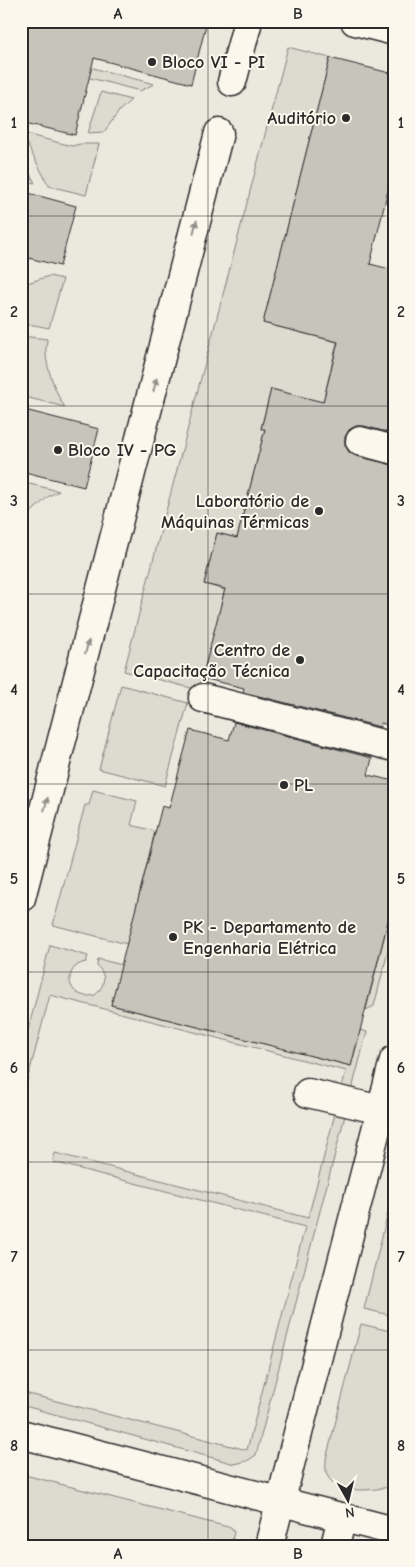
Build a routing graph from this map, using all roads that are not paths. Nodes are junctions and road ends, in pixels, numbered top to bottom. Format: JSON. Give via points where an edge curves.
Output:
{"nodes":[{"id":1,"x":248,"y":21,"type":"edge"},
{"id":2,"x":355,"y":21,"type":"edge"},
{"id":3,"x":394,"y":31,"type":"edge"},
{"id":4,"x":232,"y":82,"type":"dead end"},
{"id":5,"x":219,"y":133,"type":"dead end"},
{"id":6,"x":360,"y":441,"type":"dead end"},
{"id":7,"x":394,"y":450,"type":"edge"},
{"id":8,"x":203,"y":698,"type":"dead end"},
{"id":9,"x":394,"y":748,"type":"edge"},
{"id":10,"x":21,"y":898,"type":"edge"},
{"id":11,"x":394,"y":1060,"type":"edge"},
{"id":12,"x":308,"y":1093,"type":"dead end"},
{"id":13,"x":387,"y":1111,"type":"edge"},
{"id":14,"x":21,"y":1434,"type":"edge"},
{"id":15,"x":281,"y":1502,"type":"junction"},
{"id":16,"x":342,"y":1517,"type":"junction"},
{"id":17,"x":394,"y":1531,"type":"edge"},
{"id":18,"x":269,"y":1546,"type":"edge"},
{"id":19,"x":335,"y":1546,"type":"edge"}],
"edges":[{"from":1,"to":4,"type":"lane"},
{"from":2,"to":3,"type":"lane"},
{"from":10,"to":5,"type":"lane","one_way":true},
{"from":6,"to":7,"type":"lane"},
{"from":8,"to":9,"type":"lane"},
{"from":11,"to":13,"type":"lane"},
{"from":12,"to":13,"type":"lane"},
{"from":13,"to":15,"type":"lane"},
{"from":14,"to":15,"type":"lane"},
{"from":15,"to":16,"type":"lane"},
{"from":15,"to":18,"type":"lane"},
{"from":16,"to":17,"type":"lane"},
{"from":16,"to":19,"type":"lane"}]}
